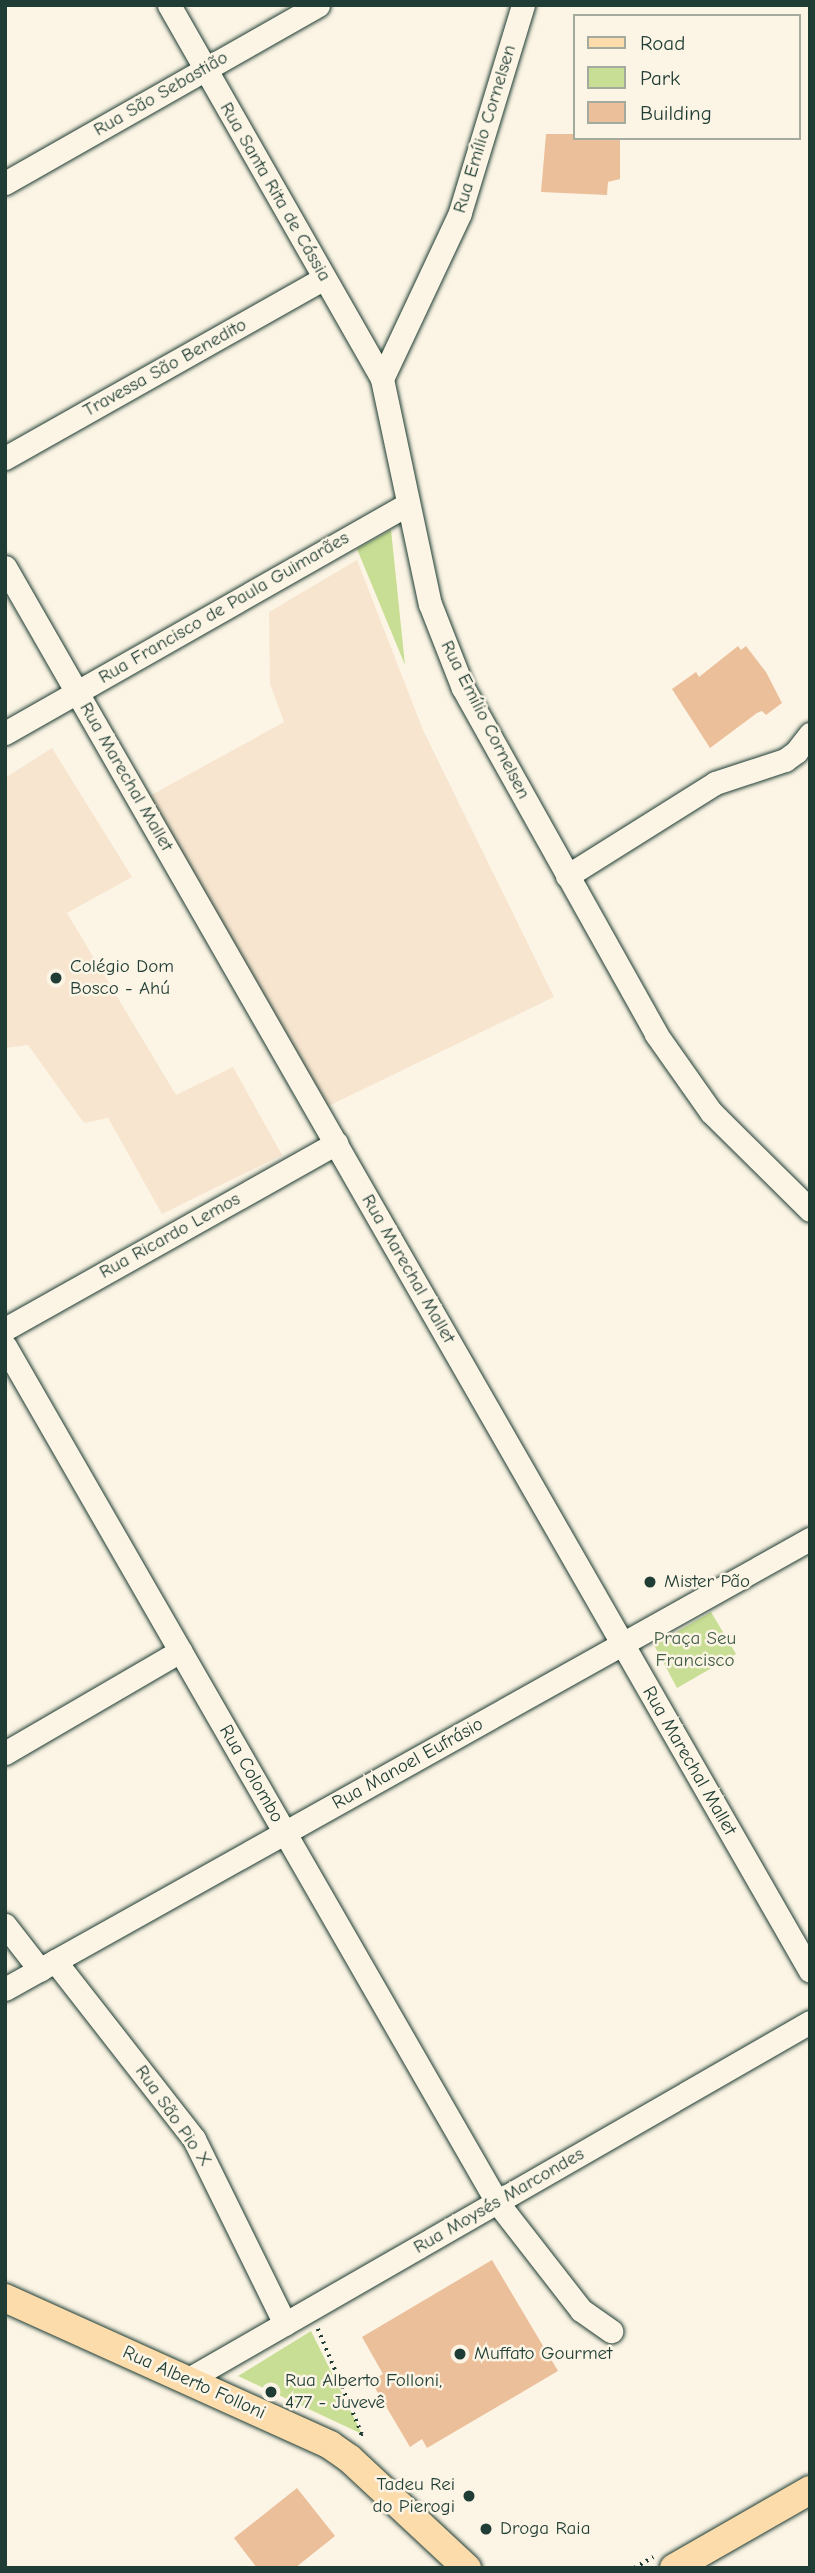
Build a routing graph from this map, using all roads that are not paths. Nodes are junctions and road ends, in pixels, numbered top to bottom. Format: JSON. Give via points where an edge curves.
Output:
{"nodes":[{"id":1,"x":169,"y":5,"type":"edge"},
{"id":2,"x":318,"y":5,"type":"edge"},
{"id":3,"x":523,"y":5,"type":"edge"},
{"id":4,"x":205,"y":69,"type":"junction"},
{"id":5,"x":5,"y":183,"type":"edge"},
{"id":6,"x":324,"y":278,"type":"junction"},
{"id":7,"x":382,"y":379,"type":"junction"},
{"id":8,"x":5,"y":458,"type":"edge"},
{"id":9,"x":407,"y":505,"type":"junction"},
{"id":10,"x":5,"y":567,"type":"edge"},
{"id":11,"x":77,"y":692,"type":"junction"},
{"id":12,"x":5,"y":733,"type":"edge"},
{"id":13,"x":810,"y":734,"type":"edge"},
{"id":14,"x":568,"y":876,"type":"junction"},
{"id":15,"x":335,"y":1143,"type":"junction"},
{"id":16,"x":810,"y":1210,"type":"edge"},
{"id":17,"x":5,"y":1329,"type":"edge"},
{"id":18,"x":5,"y":1346,"type":"edge"},
{"id":19,"x":810,"y":1539,"type":"edge"},
{"id":20,"x":622,"y":1644,"type":"junction"},
{"id":21,"x":180,"y":1651,"type":"junction"},
{"id":22,"x":5,"y":1753,"type":"edge"},
{"id":23,"x":285,"y":1833,"type":"junction"},
{"id":24,"x":5,"y":1925,"type":"edge"},
{"id":25,"x":48,"y":1965,"type":"junction"},
{"id":26,"x":810,"y":1971,"type":"edge"},
{"id":27,"x":5,"y":1989,"type":"edge"},
{"id":28,"x":810,"y":2022,"type":"edge"},
{"id":29,"x":497,"y":2202,"type":"junction"},
{"id":30,"x":5,"y":2298,"type":"edge"},
{"id":31,"x":285,"y":2324,"type":"junction"},
{"id":32,"x":611,"y":2331,"type":"dead end"},
{"id":33,"x":187,"y":2380,"type":"junction"},
{"id":34,"x":810,"y":2490,"type":"edge"},
{"id":35,"x":467,"y":2568,"type":"edge"},
{"id":36,"x":674,"y":2568,"type":"edge"}],
"edges":[{"from":1,"to":4,"type":"street","name":"Rua Santa Rita de Cássia"},
{"from":2,"to":4,"type":"street","name":"Rua São Sebastião"},
{"from":3,"to":7,"type":"street","name":"Rua Emílio Cornelsen","via":[[460,213]]},
{"from":4,"to":5,"type":"street","name":"Rua São Sebastião"},
{"from":4,"to":6,"type":"street","name":"Rua Santa Rita de Cássia"},
{"from":6,"to":7,"type":"street","name":"Rua Santa Rita de Cássia"},
{"from":6,"to":8,"type":"street","name":"Travessa São Benedito"},
{"from":7,"to":9,"type":"street","name":"Rua Emílio Cornelsen"},
{"from":9,"to":11,"type":"street","name":"Rua Francisco de Paula Guimarães"},
{"from":9,"to":14,"type":"street","name":"Rua Emílio Cornelsen","via":[[443,643],[463,688]]},
{"from":10,"to":11,"type":"street","name":"Rua Marechal Mallet"},
{"from":11,"to":12,"type":"street","name":"Rua Francisco de Paula Guimarães"},
{"from":11,"to":15,"type":"street","name":"Rua Marechal Mallet"},
{"from":13,"to":14,"type":"street","via":[[785,760],[715,783]]},
{"from":14,"to":16,"type":"street","name":"Rua Emílio Cornelsen","via":[[681,1073],[711,1112]]},
{"from":15,"to":17,"type":"street","name":"Rua Ricardo Lemos"},
{"from":15,"to":20,"type":"street","name":"Rua Marechal Mallet"},
{"from":18,"to":21,"type":"street","name":"Rua Colombo"},
{"from":19,"to":20,"type":"street","name":"Rua Manoel Eufrásio"},
{"from":20,"to":23,"type":"street","name":"Rua Manoel Eufrásio"},
{"from":20,"to":26,"type":"street","name":"Rua Marechal Mallet"},
{"from":21,"to":22,"type":"street"},
{"from":21,"to":23,"type":"street","name":"Rua Colombo"},
{"from":23,"to":25,"type":"street","name":"Rua Manoel Eufrásio"},
{"from":23,"to":29,"type":"street","name":"Rua Colombo"},
{"from":24,"to":25,"type":"street","name":"Rua São Pio X"},
{"from":25,"to":27,"type":"street","name":"Rua Manoel Eufrásio"},
{"from":25,"to":31,"type":"street","name":"Rua São Pio X","via":[[194,2139]]},
{"from":28,"to":29,"type":"street","name":"Rua Moysés Marcondes"},
{"from":29,"to":31,"type":"street","name":"Rua Moysés Marcondes"},
{"from":29,"to":32,"type":"street","name":"Rua Colombo","via":[[581,2310]]},
{"from":30,"to":33,"type":"main road","name":"Rua Alberto Folloni"},
{"from":31,"to":33,"type":"street","name":"Rua Moysés Marcondes"},
{"from":33,"to":35,"type":"main road","name":"Rua Alberto Folloni","via":[[309,2434],[350,2459]]},
{"from":34,"to":36,"type":"main road"}]}
